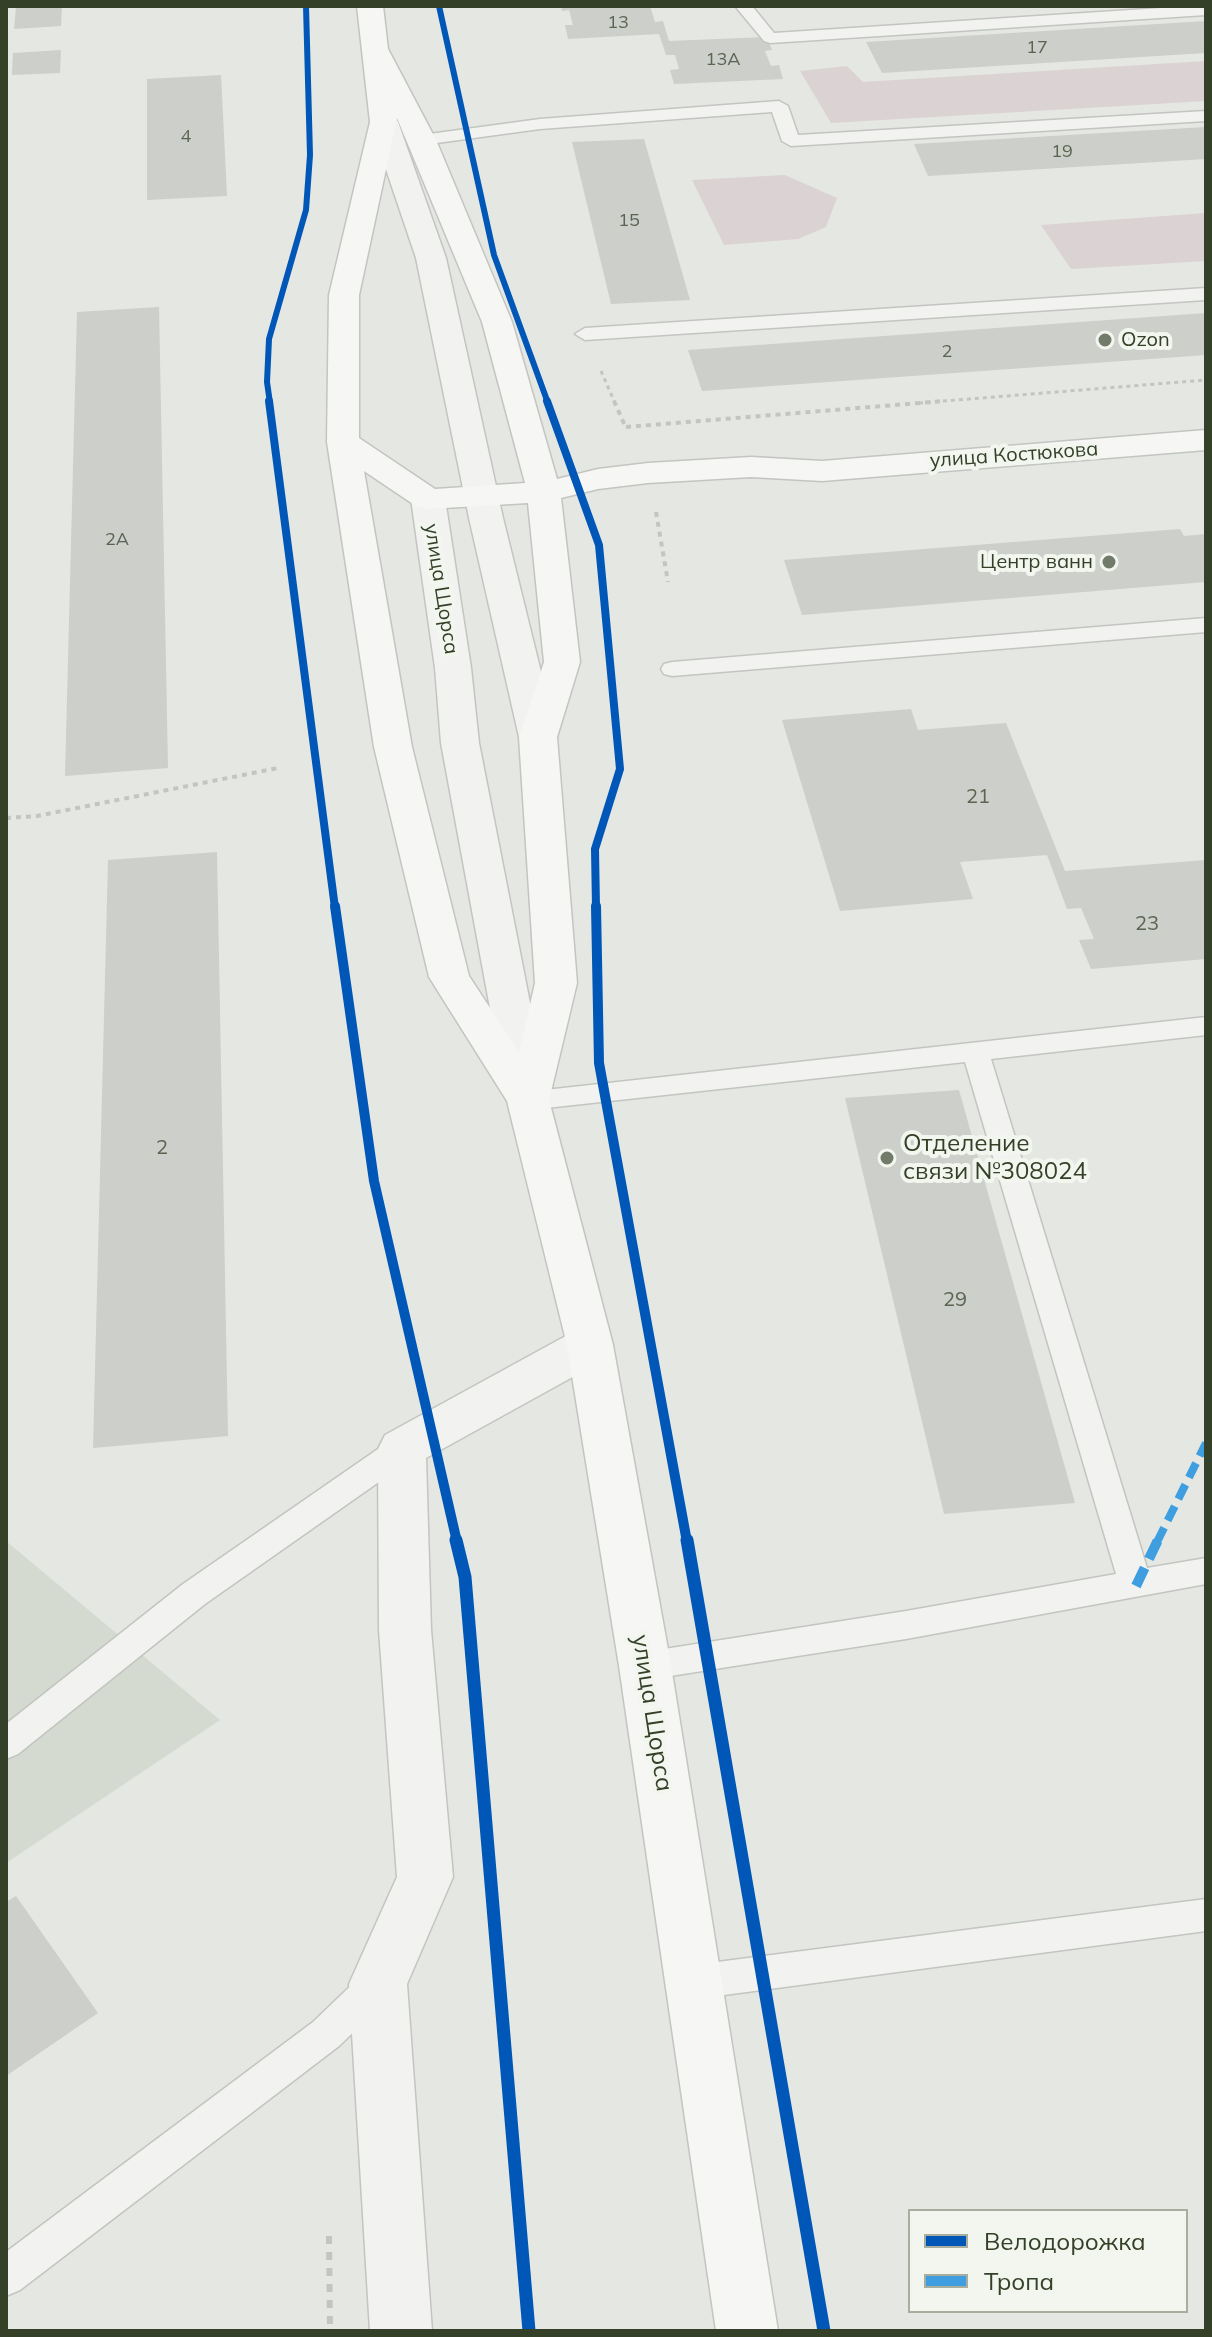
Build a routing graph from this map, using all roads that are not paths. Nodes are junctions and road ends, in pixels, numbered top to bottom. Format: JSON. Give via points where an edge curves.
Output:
{"nodes":[{"id":1,"x":370,"y":6,"type":"edge"},
{"id":2,"x":743,"y":6,"type":"edge"},
{"id":3,"x":1206,"y":10,"type":"edge"},
{"id":4,"x":375,"y":49,"type":"junction"},
{"id":5,"x":1206,"y":116,"type":"edge"},
{"id":6,"x":384,"y":122,"type":"junction"},
{"id":7,"x":422,"y":140,"type":"junction"},
{"id":8,"x":1206,"y":294,"type":"edge"},
{"id":9,"x":585,"y":334,"type":"dead end"},
{"id":10,"x":1206,"y":440,"type":"edge"},
{"id":11,"x":343,"y":442,"type":"junction"},
{"id":12,"x":544,"y":492,"type":"junction"},
{"id":13,"x":481,"y":496,"type":"junction"},
{"id":14,"x":428,"y":499,"type":"junction"},
{"id":15,"x":1206,"y":625,"type":"edge"},
{"id":16,"x":672,"y":669,"type":"dead end"},
{"id":17,"x":538,"y":737,"type":"junction"},
{"id":18,"x":1206,"y":1026,"type":"edge"},
{"id":19,"x":975,"y":1050,"type":"junction"},
{"id":20,"x":528,"y":1100,"type":"junction"},
{"id":21,"x":590,"y":1345,"type":"junction"},
{"id":22,"x":402,"y":1449,"type":"junction"},
{"id":23,"x":1206,"y":1571,"type":"edge"},
{"id":24,"x":1136,"y":1586,"type":"junction"},
{"id":25,"x":645,"y":1666,"type":"junction"},
{"id":26,"x":6,"y":1744,"type":"edge"},
{"id":27,"x":1206,"y":1915,"type":"edge"},
{"id":28,"x":694,"y":1982,"type":"junction"},
{"id":29,"x":378,"y":1984,"type":"junction"},
{"id":30,"x":6,"y":2276,"type":"edge"},
{"id":31,"x":401,"y":2331,"type":"edge"},
{"id":32,"x":747,"y":2331,"type":"edge"}],
"edges":[{"from":1,"to":4,"type":"main road","name":"улица Щорса"},
{"from":2,"to":3,"type":"lane","via":[[770,38]]},
{"from":4,"to":6,"type":"main road","name":"улица Щорса"},
{"from":4,"to":7,"type":"main road"},
{"from":5,"to":7,"type":"lane","via":[[791,141],[779,106],[540,124]]},
{"from":6,"to":11,"type":"main road","name":"улица Щорса","via":[[344,295]]},
{"from":6,"to":13,"type":"street","name":"улица Щорса","via":[[431,258]]},
{"from":7,"to":12,"type":"main road","via":[[497,322]]},
{"from":8,"to":9,"type":"lane"},
{"from":10,"to":12,"type":"main road","name":"улица Костюкова","via":[[822,471],[763,491],[654,502],[601,504]]},
{"from":11,"to":14,"type":"main road","name":"улица Щорса"},
{"from":11,"to":20,"type":"main road","via":[[393,747],[449,977]]},
{"from":12,"to":13,"type":"main road","name":"улица Костюкова"},
{"from":12,"to":17,"type":"main road","via":[[562,662]]},
{"from":13,"to":14,"type":"main road","name":"улица Костюкова"},
{"from":13,"to":17,"type":"street","name":"улица Щорса"},
{"from":14,"to":20,"type":"street","name":"улица Щорса","via":[[460,743]]},
{"from":15,"to":16,"type":"lane"},
{"from":17,"to":20,"type":"main road","name":"улица Щорса","via":[[556,983]]},
{"from":18,"to":19,"type":"lane"},
{"from":19,"to":20,"type":"lane"},
{"from":19,"to":24,"type":"lane"},
{"from":20,"to":21,"type":"main road","name":"улица Щорса"},
{"from":21,"to":22,"type":"street"},
{"from":21,"to":25,"type":"main road","name":"улица Щорса"},
{"from":22,"to":26,"type":"lane","via":[[194,1594]]},
{"from":22,"to":29,"type":"street","via":[[405,1630],[425,1877]]},
{"from":23,"to":24,"type":"lane"},
{"from":24,"to":25,"type":"lane"},
{"from":25,"to":28,"type":"main road","name":"улица Щорса"},
{"from":27,"to":28,"type":"lane"},
{"from":28,"to":32,"type":"main road","name":"улица Щорса"},
{"from":29,"to":30,"type":"lane","via":[[326,2034]]},
{"from":29,"to":31,"type":"street"}]}
